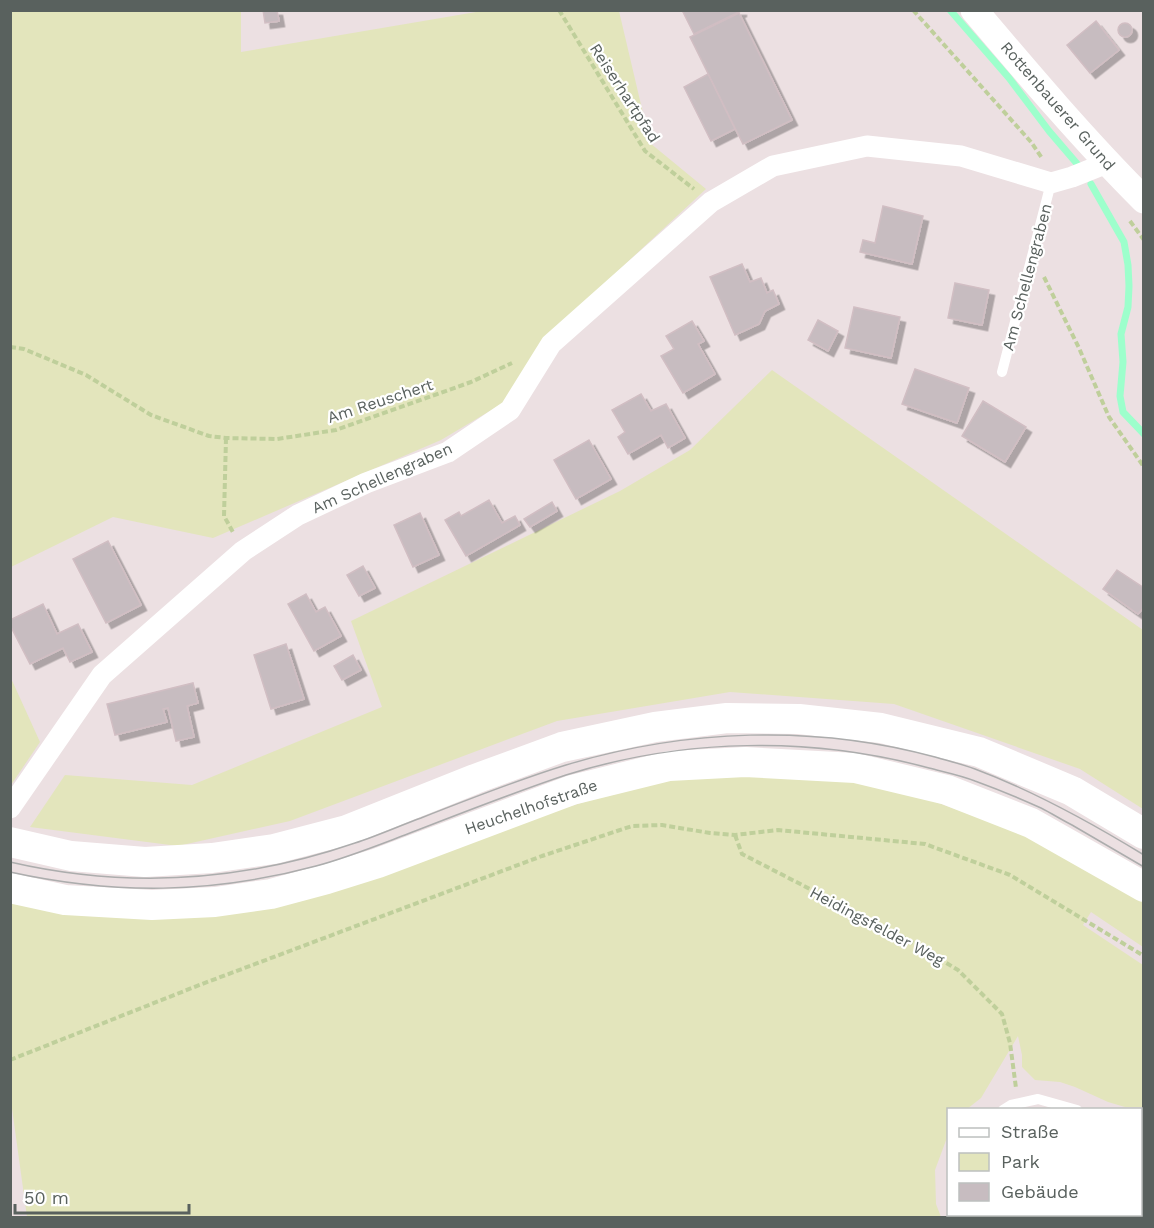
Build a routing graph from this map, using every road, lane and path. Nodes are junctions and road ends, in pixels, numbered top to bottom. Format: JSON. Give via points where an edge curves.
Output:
{"nodes":[{"id":1,"x":559,"y":10,"type":"edge"},
{"id":2,"x":913,"y":10,"type":"edge"},
{"id":3,"x":975,"y":10,"type":"edge"},
{"id":4,"x":1107,"y":163,"type":"junction"},
{"id":5,"x":1051,"y":183,"type":"junction"},
{"id":6,"x":1143,"y":200,"type":"edge"},
{"id":7,"x":711,"y":202,"type":"junction"},
{"id":8,"x":1034,"y":255,"type":"junction"},
{"id":9,"x":551,"y":344,"type":"junction"},
{"id":10,"x":10,"y":347,"type":"edge"},
{"id":11,"x":1002,"y":372,"type":"dead end"},
{"id":12,"x":226,"y":438,"type":"junction"},
{"id":13,"x":1143,"y":467,"type":"edge"},
{"id":14,"x":224,"y":516,"type":"dead end"},
{"id":15,"x":10,"y":808,"type":"edge"},
{"id":16,"x":1143,"y":834,"type":"edge"},
{"id":17,"x":735,"y":835,"type":"junction"},
{"id":18,"x":10,"y":842,"type":"edge"},
{"id":19,"x":1143,"y":887,"type":"edge"},
{"id":20,"x":10,"y":888,"type":"edge"},
{"id":21,"x":1143,"y":956,"type":"edge"},
{"id":22,"x":10,"y":1060,"type":"edge"},
{"id":23,"x":1018,"y":1103,"type":"junction"},
{"id":24,"x":1006,"y":1108,"type":"edge"},
{"id":25,"x":1070,"y":1108,"type":"edge"}],
"edges":[{"from":1,"to":7,"type":"path","name":"Reiserhartpfad","via":[[645,151]]},
{"from":2,"to":5,"type":"path","via":[[1031,142],[1050,168]]},
{"from":3,"to":4,"type":"street","name":"Rottenbauerer Grund"},
{"from":4,"to":5,"type":"street","name":"Am Schellengraben"},
{"from":4,"to":6,"type":"street","name":"Rottenbauerer Grund"},
{"from":5,"to":7,"type":"street","name":"Am Schellengraben","via":[[961,156],[867,146],[773,166]]},
{"from":5,"to":8,"type":"lane","name":"Am Schellengraben"},
{"from":7,"to":9,"type":"street","name":"Am Schellengraben"},
{"from":8,"to":11,"type":"lane","name":"Am Schellengraben"},
{"from":8,"to":13,"type":"path","via":[[1109,417]]},
{"from":9,"to":12,"type":"path","name":"Am Reuschert","via":[[471,382],[336,430],[277,439]]},
{"from":9,"to":15,"type":"street","name":"Am Schellengraben","via":[[510,410],[448,452],[366,483],[298,515],[243,551],[102,675]]},
{"from":10,"to":12,"type":"path","name":"Am Reuschert","via":[[86,375],[151,415],[209,436]]},
{"from":12,"to":14,"type":"path"},
{"from":16,"to":18,"type":"main road","via":[[1072,791],[979,752],[881,728],[799,719],[727,718],[656,727],[562,747],[347,830],[274,849],[145,862],[71,856]]},
{"from":17,"to":21,"type":"path","via":[[778,831],[925,844],[1010,874]]},
{"from":17,"to":22,"type":"path","via":[[662,825],[633,826],[542,856]]},
{"from":17,"to":23,"type":"path","name":"Heidingsfelder Weg","via":[[742,854],[903,937],[958,970],[1002,1014]]},
{"from":19,"to":20,"type":"main road","name":"Heuchelhofstraße","via":[[1031,823],[947,790],[855,768],[745,762],[669,766],[572,789],[378,863],[270,894],[152,905],[65,900]]},
{"from":23,"to":24,"type":"lane"},
{"from":23,"to":25,"type":"lane","via":[[1038,1099]]}]}
